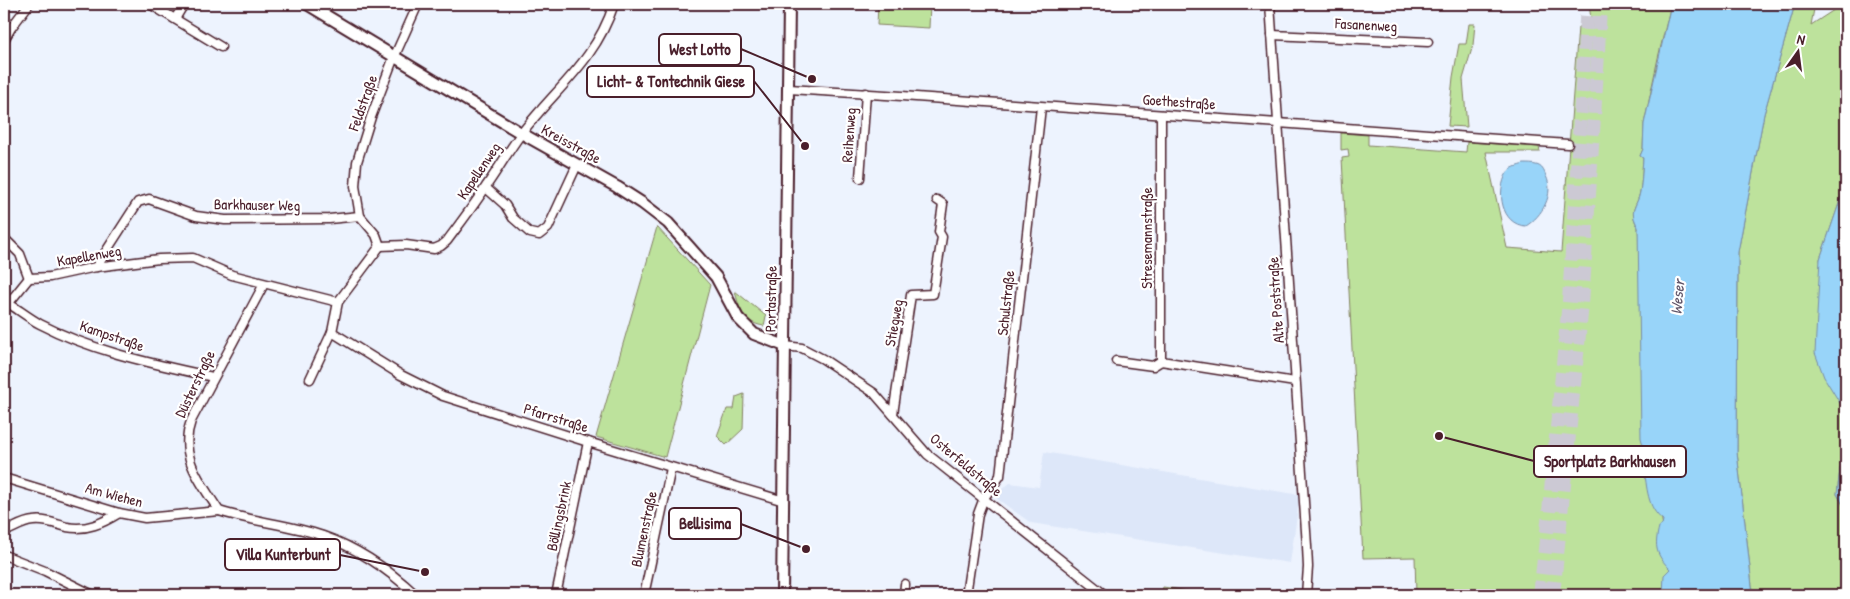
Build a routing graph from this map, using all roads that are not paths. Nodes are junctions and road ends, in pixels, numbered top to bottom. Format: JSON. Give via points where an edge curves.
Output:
{"nodes":[{"id":1,"x":29,"y":4,"type":"edge"},
{"id":2,"x":150,"y":4,"type":"edge"},
{"id":3,"x":184,"y":4,"type":"edge"},
{"id":4,"x":307,"y":4,"type":"edge"},
{"id":5,"x":418,"y":4,"type":"edge"},
{"id":6,"x":614,"y":4,"type":"edge"},
{"id":7,"x":789,"y":4,"type":"edge"},
{"id":8,"x":1270,"y":4,"type":"edge"},
{"id":9,"x":175,"y":19,"type":"junction"},
{"id":10,"x":1272,"y":35,"type":"junction"},
{"id":11,"x":4,"y":40,"type":"edge"},
{"id":12,"x":1428,"y":42,"type":"dead end"},
{"id":13,"x":221,"y":47,"type":"dead end"},
{"id":14,"x":395,"y":56,"type":"junction"},
{"id":15,"x":789,"y":89,"type":"junction"},
{"id":16,"x":866,"y":94,"type":"junction"},
{"id":17,"x":1041,"y":106,"type":"junction"},
{"id":18,"x":1161,"y":115,"type":"junction"},
{"id":19,"x":1278,"y":123,"type":"junction"},
{"id":20,"x":521,"y":133,"type":"junction"},
{"id":21,"x":1568,"y":144,"type":"dead end"},
{"id":22,"x":577,"y":165,"type":"junction"},
{"id":23,"x":860,"y":178,"type":"dead end"},
{"id":24,"x":486,"y":188,"type":"junction"},
{"id":25,"x":937,"y":200,"type":"dead end"},
{"id":26,"x":360,"y":216,"type":"junction"},
{"id":27,"x":4,"y":238,"type":"edge"},
{"id":28,"x":380,"y":246,"type":"junction"},
{"id":29,"x":96,"y":267,"type":"junction"},
{"id":30,"x":29,"y":278,"type":"junction"},
{"id":31,"x":264,"y":284,"type":"junction"},
{"id":32,"x":338,"y":302,"type":"junction"},
{"id":33,"x":6,"y":306,"type":"edge"},
{"id":34,"x":332,"y":332,"type":"junction"},
{"id":35,"x":785,"y":346,"type":"junction"},
{"id":36,"x":1116,"y":360,"type":"dead end"},
{"id":37,"x":1161,"y":361,"type":"junction"},
{"id":38,"x":213,"y":377,"type":"junction"},
{"id":39,"x":310,"y":379,"type":"dead end"},
{"id":40,"x":1295,"y":382,"type":"junction"},
{"id":41,"x":893,"y":414,"type":"junction"},
{"id":42,"x":588,"y":442,"type":"junction"},
{"id":43,"x":671,"y":468,"type":"junction"},
{"id":44,"x":4,"y":478,"type":"edge"},
{"id":45,"x":984,"y":498,"type":"junction"},
{"id":46,"x":784,"y":501,"type":"junction"},
{"id":47,"x":219,"y":511,"type":"junction"},
{"id":48,"x":118,"y":513,"type":"junction"},
{"id":49,"x":4,"y":532,"type":"edge"},
{"id":50,"x":4,"y":555,"type":"edge"},
{"id":51,"x":905,"y":584,"type":"dead end"},
{"id":52,"x":93,"y":595,"type":"edge"},
{"id":53,"x":416,"y":595,"type":"edge"},
{"id":54,"x":556,"y":595,"type":"edge"},
{"id":55,"x":644,"y":595,"type":"edge"},
{"id":56,"x":782,"y":595,"type":"edge"},
{"id":57,"x":904,"y":595,"type":"edge"},
{"id":58,"x":966,"y":595,"type":"edge"},
{"id":59,"x":1104,"y":595,"type":"edge"},
{"id":60,"x":1306,"y":595,"type":"edge"}],
"edges":[{"from":1,"to":11,"type":"street"},
{"from":2,"to":9,"type":"street"},
{"from":3,"to":9,"type":"street"},
{"from":4,"to":14,"type":"main road","name":"Kreisstraße"},
{"from":5,"to":14,"type":"street","name":"Feldstraße"},
{"from":6,"to":20,"type":"street","name":"Kapellenweg","via":[[589,55]]},
{"from":7,"to":15,"type":"main road","name":"Portastraße"},
{"from":8,"to":10,"type":"street","name":"Alte Poststraße"},
{"from":9,"to":13,"type":"street"},
{"from":10,"to":12,"type":"street","name":"Fasanenweg"},
{"from":10,"to":19,"type":"street","name":"Alte Poststraße"},
{"from":14,"to":20,"type":"main road","name":"Kreisstraße"},
{"from":14,"to":26,"type":"street","name":"Feldstraße","via":[[357,162],[355,186]]},
{"from":15,"to":16,"type":"street","name":"Goethestraße"},
{"from":15,"to":35,"type":"main road","name":"Portastraße"},
{"from":16,"to":17,"type":"street","name":"Goethestraße"},
{"from":16,"to":23,"type":"street","name":"Reihenweg"},
{"from":17,"to":18,"type":"street","name":"Goethestraße"},
{"from":17,"to":45,"type":"street","name":"Schulstraße","via":[[1000,476]]},
{"from":18,"to":19,"type":"street","name":"Goethestraße"},
{"from":18,"to":37,"type":"street","name":"Stresemannstraße"},
{"from":19,"to":21,"type":"street","name":"Goethestraße"},
{"from":19,"to":40,"type":"street","name":"Alte Poststraße"},
{"from":20,"to":22,"type":"main road","name":"Kreisstraße"},
{"from":20,"to":24,"type":"street","name":"Kapellenweg"},
{"from":22,"to":24,"type":"street","via":[[548,228],[539,235],[530,233],[513,218],[505,205]]},
{"from":22,"to":35,"type":"main road","name":"Kreisstraße","via":[[642,203],[668,224],[716,277],[738,318],[754,334]]},
{"from":24,"to":28,"type":"street","name":"Kapellenweg","via":[[441,246],[434,249]]},
{"from":25,"to":41,"type":"street","name":"Stiegweg","via":[[943,204],[939,232],[942,237],[933,294],[911,295]]},
{"from":26,"to":28,"type":"street","via":[[376,235]]},
{"from":26,"to":29,"type":"street","name":"Barkhauser Weg","via":[[225,220],[196,216],[149,199],[138,202]]},
{"from":27,"to":30,"type":"street","via":[[20,254]]},
{"from":28,"to":32,"type":"street"},
{"from":29,"to":30,"type":"street","name":"Kapellenweg"},
{"from":29,"to":31,"type":"street","name":"Kapellenweg","via":[[193,258],[232,275]]},
{"from":30,"to":33,"type":"street"},
{"from":31,"to":32,"type":"street","name":"Kapellenweg"},
{"from":31,"to":38,"type":"street","name":"Düsterstraße"},
{"from":32,"to":34,"type":"street"},
{"from":33,"to":38,"type":"street","name":"Kampstraße","via":[[40,324],[132,359]]},
{"from":34,"to":39,"type":"street"},
{"from":34,"to":42,"type":"street","name":"Pfarrstraße","via":[[443,396]]},
{"from":35,"to":41,"type":"street","name":"Osterfeldstraße","via":[[802,348],[823,358],[874,393]]},
{"from":35,"to":46,"type":"main road","name":"Portastraße"},
{"from":36,"to":37,"type":"street","via":[[1154,366]]},
{"from":37,"to":40,"type":"street"},
{"from":38,"to":47,"type":"street","name":"Düsterstraße","via":[[191,421],[186,446],[190,463]]},
{"from":40,"to":60,"type":"street","name":"Alte Poststraße","via":[[1307,553]]},
{"from":41,"to":45,"type":"street","name":"Osterfeldstraße","via":[[928,454]]},
{"from":42,"to":43,"type":"street","name":"Pfarrstraße"},
{"from":42,"to":54,"type":"street","name":"Böllingsbrink"},
{"from":43,"to":46,"type":"street","name":"Pfarrstraße"},
{"from":43,"to":55,"type":"street","name":"Blumenstraße"},
{"from":44,"to":48,"type":"street","name":"Am Wiehen"},
{"from":45,"to":58,"type":"street","name":"Schulstraße","via":[[978,514]]},
{"from":45,"to":59,"type":"street","name":"Osterfeldstraße"},
{"from":46,"to":56,"type":"main road","name":"Portastraße"},
{"from":47,"to":48,"type":"street","name":"Am Wiehen","via":[[145,518]]},
{"from":47,"to":53,"type":"street","via":[[323,536],[366,556]]},
{"from":48,"to":49,"type":"street","via":[[84,529],[32,521]]},
{"from":50,"to":52,"type":"street"},
{"from":51,"to":57,"type":"street"}]}
